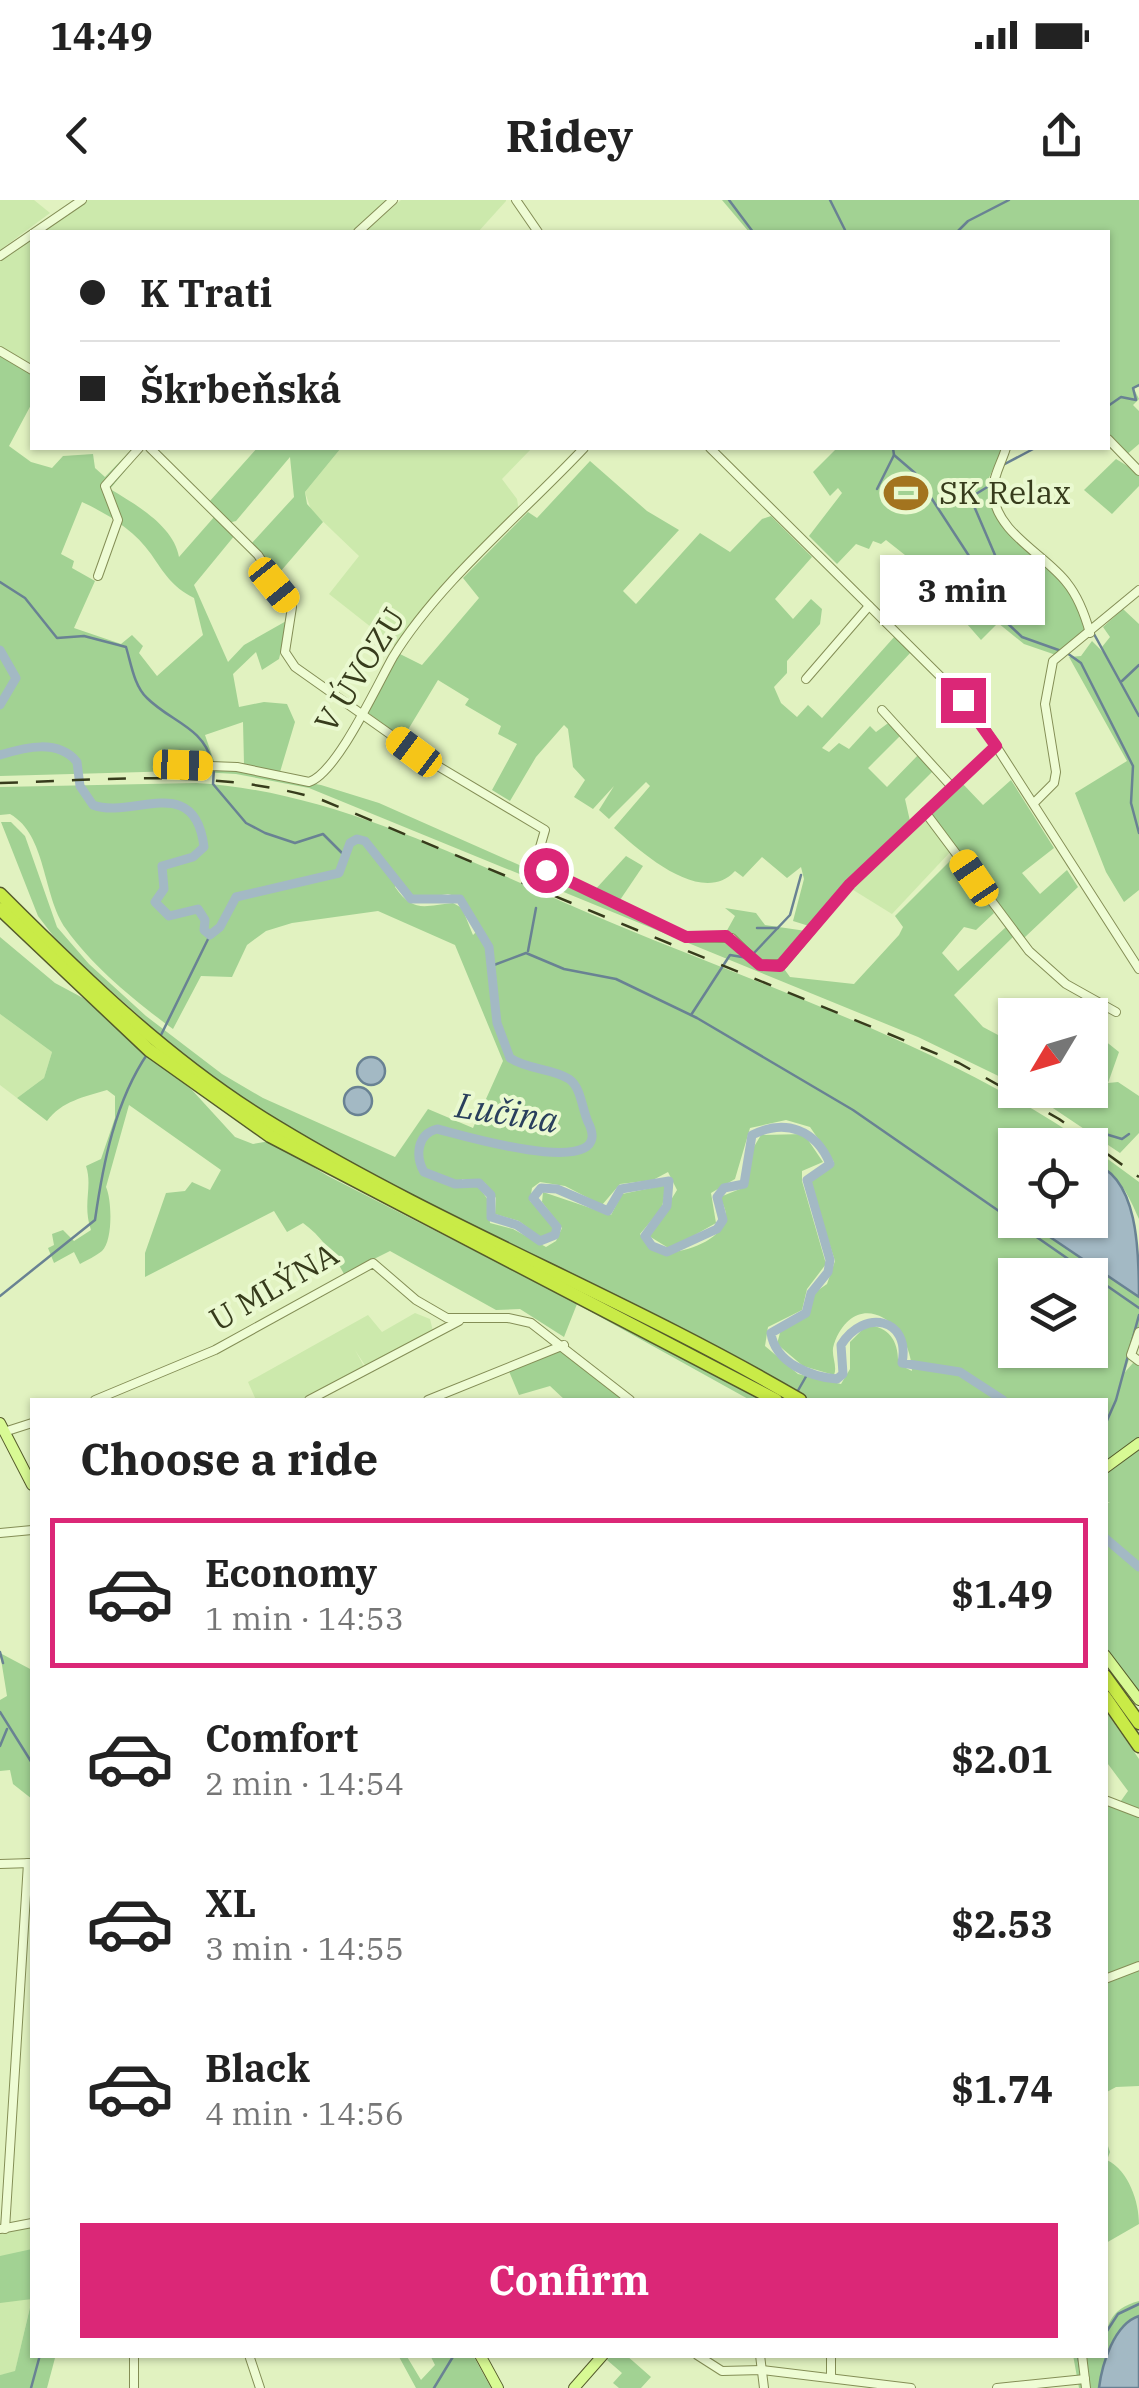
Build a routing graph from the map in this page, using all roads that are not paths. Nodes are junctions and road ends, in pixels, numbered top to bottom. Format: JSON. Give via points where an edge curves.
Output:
{"nodes":[{"id":1,"x":82,"y":200,"type":"edge"},
{"id":2,"x":394,"y":200,"type":"edge"},
{"id":3,"x":516,"y":200,"type":"edge"},
{"id":4,"x":38,"y":230,"type":"edge"},
{"id":5,"x":360,"y":230,"type":"edge"},
{"id":6,"x":537,"y":230,"type":"edge"},
{"id":7,"x":30,"y":236,"type":"edge"},
{"id":8,"x":0,"y":256,"type":"edge"},
{"id":9,"x":0,"y":351,"type":"edge"},
{"id":10,"x":30,"y":369,"type":"edge"},
{"id":11,"x":1110,"y":441,"type":"edge"},
{"id":12,"x":137,"y":450,"type":"edge"},
{"id":13,"x":152,"y":450,"type":"edge"},
{"id":14,"x":582,"y":450,"type":"edge"},
{"id":15,"x":712,"y":450,"type":"edge"},
{"id":16,"x":1005,"y":450,"type":"edge"},
{"id":17,"x":1139,"y":471,"type":"edge"},
{"id":18,"x":98,"y":576,"type":"dead end"},
{"id":19,"x":1139,"y":590,"type":"edge"},
{"id":20,"x":870,"y":606,"type":"junction"},
{"id":21,"x":1090,"y":633,"type":"junction"},
{"id":22,"x":806,"y":679,"type":"dead end"},
{"id":23,"x":882,"y":710,"type":"dead end"},
{"id":24,"x":360,"y":712,"type":"junction"},
{"id":25,"x":996,"y":746,"type":"junction"},
{"id":26,"x":183,"y":765,"type":"dead end"},
{"id":27,"x":952,"y":788,"type":"junction"},
{"id":28,"x":1034,"y":803,"type":"junction"},
{"id":29,"x":925,"y":812,"type":"junction"},
{"id":30,"x":0,"y":894,"type":"edge"},
{"id":31,"x":0,"y":909,"type":"edge"},
{"id":32,"x":1139,"y":969,"type":"edge"},
{"id":33,"x":1116,"y":1012,"type":"dead end"},
{"id":34,"x":463,"y":1320,"type":"junction"},
{"id":35,"x":1139,"y":1332,"type":"edge"},
{"id":36,"x":564,"y":1346,"type":"junction"},
{"id":37,"x":1139,"y":1361,"type":"edge"},
{"id":38,"x":101,"y":1398,"type":"edge"},
{"id":39,"x":313,"y":1398,"type":"edge"},
{"id":40,"x":433,"y":1398,"type":"edge"},
{"id":41,"x":628,"y":1398,"type":"edge"},
{"id":42,"x":772,"y":1398,"type":"edge"},
{"id":43,"x":796,"y":1398,"type":"edge"},
{"id":44,"x":30,"y":1423,"type":"edge"},
{"id":45,"x":2,"y":1429,"type":"edge"},
{"id":46,"x":1139,"y":1443,"type":"edge"},
{"id":47,"x":1108,"y":1466,"type":"edge"},
{"id":48,"x":30,"y":1481,"type":"edge"},
{"id":49,"x":30,"y":1530,"type":"edge"},
{"id":50,"x":0,"y":1533,"type":"edge"},
{"id":51,"x":1108,"y":1659,"type":"edge"},
{"id":52,"x":1108,"y":1680,"type":"edge"},
{"id":53,"x":1139,"y":1700,"type":"edge"},
{"id":54,"x":1108,"y":1703,"type":"edge"},
{"id":55,"x":1139,"y":1723,"type":"edge"},
{"id":56,"x":1139,"y":1746,"type":"edge"},
{"id":57,"x":1108,"y":1801,"type":"edge"},
{"id":58,"x":1139,"y":1813,"type":"edge"},
{"id":59,"x":30,"y":1863,"type":"edge"},
{"id":60,"x":0,"y":1864,"type":"edge"},
{"id":61,"x":1139,"y":1966,"type":"edge"},
{"id":62,"x":1108,"y":1979,"type":"edge"},
{"id":63,"x":30,"y":2223,"type":"edge"},
{"id":64,"x":3,"y":2229,"type":"edge"},
{"id":65,"x":134,"y":2358,"type":"edge"},
{"id":66,"x":250,"y":2358,"type":"edge"},
{"id":67,"x":482,"y":2358,"type":"edge"},
{"id":68,"x":596,"y":2358,"type":"edge"},
{"id":69,"x":702,"y":2358,"type":"edge"},
{"id":70,"x":760,"y":2358,"type":"edge"},
{"id":71,"x":830,"y":2358,"type":"edge"},
{"id":72,"x":1082,"y":2358,"type":"edge"},
{"id":73,"x":762,"y":2370,"type":"junction"},
{"id":74,"x":831,"y":2377,"type":"junction"},
{"id":75,"x":1081,"y":2383,"type":"edge"},
{"id":76,"x":889,"y":2385,"type":"edge"},
{"id":77,"x":134,"y":2388,"type":"edge"},
{"id":78,"x":260,"y":2388,"type":"edge"},
{"id":79,"x":498,"y":2388,"type":"edge"},
{"id":80,"x":571,"y":2388,"type":"edge"},
{"id":81,"x":764,"y":2388,"type":"edge"},
{"id":82,"x":912,"y":2388,"type":"edge"},
{"id":83,"x":997,"y":2388,"type":"edge"}],
"edges":[{"from":1,"to":4,"type":"street"},
{"from":2,"to":5,"type":"street"},
{"from":3,"to":6,"type":"street"},
{"from":7,"to":8,"type":"street"},
{"from":9,"to":10,"type":"street"},
{"from":11,"to":17,"type":"street"},
{"from":12,"to":18,"type":"street","via":[[104,486],[118,520]]},
{"from":13,"to":24,"type":"street","via":[[258,555],[292,607],[285,652],[290,663]]},
{"from":14,"to":24,"type":"street","name":"V ÚVOZU","via":[[425,614]]},
{"from":15,"to":20,"type":"street"},
{"from":16,"to":21,"type":"street","via":[[995,503],[1022,542],[1068,583]]},
{"from":19,"to":21,"type":"street"},
{"from":20,"to":22,"type":"street"},
{"from":20,"to":25,"type":"street","via":[[954,690]]},
{"from":21,"to":28,"type":"street","via":[[1053,661],[1045,704],[1054,783]]},
{"from":23,"to":27,"type":"street"},
{"from":24,"to":26,"type":"street","name":"V ÚVOZU","via":[[326,772],[309,782],[237,767]]},
{"from":24,"to":29,"type":"street","via":[[544,830],[538,854],[546,870],[686,937],[732,938],[766,967],[783,964],[850,884]]},
{"from":25,"to":27,"type":"street"},
{"from":25,"to":28,"type":"street"},
{"from":27,"to":29,"type":"street"},
{"from":28,"to":32,"type":"street"},
{"from":29,"to":33,"type":"street","via":[[1029,951],[1066,984]]},
{"from":30,"to":43,"type":"highway","via":[[119,1008],[274,1126]]},
{"from":31,"to":42,"type":"highway","via":[[124,1028],[258,1129]]},
{"from":34,"to":36,"type":"street","via":[[531,1323]]},
{"from":34,"to":38,"type":"street","name":"U MLÝNA","via":[[416,1300],[365,1264],[215,1350]]},
{"from":34,"to":39,"type":"street"},
{"from":35,"to":37,"type":"street","via":[[1130,1355]]},
{"from":36,"to":40,"type":"street"},
{"from":36,"to":41,"type":"street"},
{"from":44,"to":45,"type":"street"},
{"from":45,"to":48,"type":"main road"},
{"from":46,"to":47,"type":"main road"},
{"from":49,"to":50,"type":"street"},
{"from":51,"to":53,"type":"main road"},
{"from":52,"to":55,"type":"highway"},
{"from":54,"to":56,"type":"highway"},
{"from":57,"to":58,"type":"street"},
{"from":59,"to":60,"type":"street"},
{"from":59,"to":64,"type":"street"},
{"from":61,"to":62,"type":"street"},
{"from":63,"to":64,"type":"street"},
{"from":65,"to":77,"type":"street"},
{"from":66,"to":78,"type":"street"},
{"from":67,"to":79,"type":"main road"},
{"from":68,"to":80,"type":"main road"},
{"from":69,"to":73,"type":"street","via":[[722,2371]]},
{"from":70,"to":73,"type":"street"},
{"from":71,"to":74,"type":"street"},
{"from":72,"to":75,"type":"street"},
{"from":73,"to":74,"type":"street"},
{"from":73,"to":81,"type":"street"},
{"from":74,"to":76,"type":"street"},
{"from":75,"to":83,"type":"street"},
{"from":76,"to":82,"type":"street"}]}
